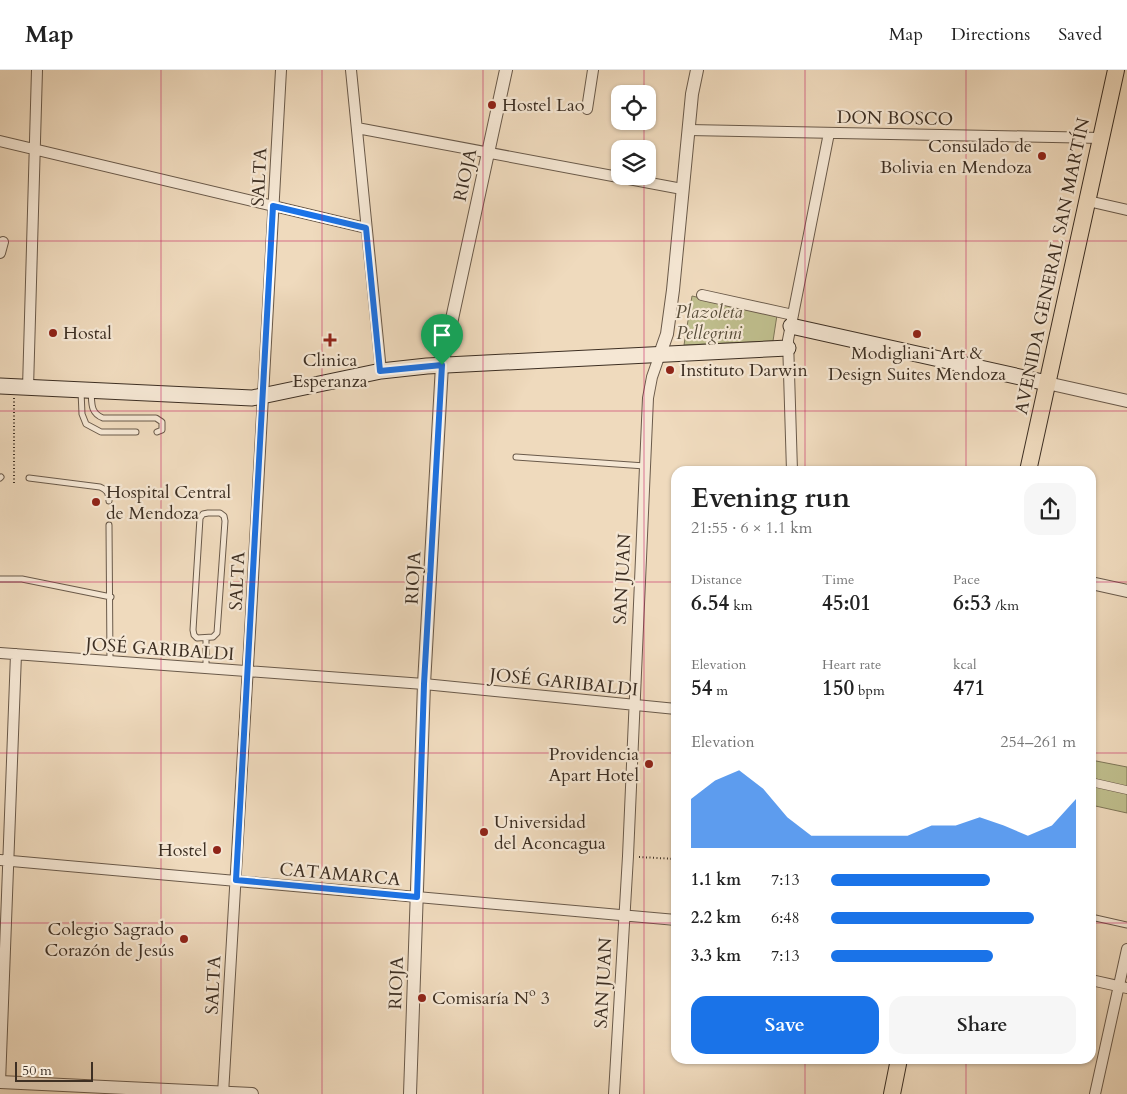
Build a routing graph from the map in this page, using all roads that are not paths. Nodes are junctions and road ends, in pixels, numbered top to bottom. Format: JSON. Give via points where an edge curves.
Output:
{"nodes":[{"id":1,"x":37,"y":70,"type":"edge"},
{"id":2,"x":281,"y":70,"type":"edge"},
{"id":3,"x":350,"y":70,"type":"edge"},
{"id":4,"x":506,"y":70,"type":"edge"},
{"id":5,"x":593,"y":70,"type":"edge"},
{"id":6,"x":697,"y":70,"type":"edge"},
{"id":7,"x":1116,"y":70,"type":"edge"},
{"id":8,"x":587,"y":109,"type":"dead end"},
{"id":9,"x":357,"y":128,"type":"junction"},
{"id":10,"x":688,"y":130,"type":"junction"},
{"id":11,"x":830,"y":133,"type":"junction"},
{"id":12,"x":1101,"y":138,"type":"junction"},
{"id":13,"x":0,"y":141,"type":"edge"},
{"id":14,"x":36,"y":150,"type":"junction"},
{"id":15,"x":488,"y":153,"type":"junction"},
{"id":16,"x":682,"y":189,"type":"junction"},
{"id":17,"x":1088,"y":201,"type":"junction"},
{"id":18,"x":273,"y":206,"type":"junction"},
{"id":19,"x":1127,"y":210,"type":"edge"},
{"id":20,"x":366,"y":228,"type":"junction"},
{"id":21,"x":3,"y":242,"type":"dead end"},
{"id":22,"x":0,"y":253,"type":"edge"},
{"id":23,"x":702,"y":295,"type":"dead end"},
{"id":24,"x":792,"y":320,"type":"junction"},
{"id":25,"x":788,"y":348,"type":"junction"},
{"id":26,"x":660,"y":354,"type":"junction"},
{"id":27,"x":442,"y":365,"type":"junction"},
{"id":28,"x":380,"y":371,"type":"junction"},
{"id":29,"x":1047,"y":383,"type":"junction"},
{"id":30,"x":0,"y":386,"type":"edge"},
{"id":31,"x":28,"y":388,"type":"junction"},
{"id":32,"x":86,"y":390,"type":"junction"},
{"id":33,"x":262,"y":396,"type":"junction"},
{"id":34,"x":1127,"y":401,"type":"edge"},
{"id":35,"x":136,"y":432,"type":"dead end"},
{"id":36,"x":158,"y":432,"type":"dead end"},
{"id":37,"x":516,"y":457,"type":"dead end"},
{"id":38,"x":645,"y":466,"type":"junction"},
{"id":39,"x":792,"y":466,"type":"edge"},
{"id":40,"x":1029,"y":466,"type":"edge"},
{"id":41,"x":29,"y":478,"type":"dead end"},
{"id":42,"x":109,"y":501,"type":"dead end"},
{"id":43,"x":109,"y":525,"type":"dead end"},
{"id":44,"x":0,"y":579,"type":"edge"},
{"id":45,"x":1096,"y":584,"type":"edge"},
{"id":46,"x":1127,"y":591,"type":"edge"},
{"id":47,"x":111,"y":597,"type":"junction"},
{"id":48,"x":206,"y":638,"type":"junction"},
{"id":49,"x":0,"y":653,"type":"edge"},
{"id":50,"x":16,"y":654,"type":"junction"},
{"id":51,"x":110,"y":661,"type":"junction"},
{"id":52,"x":206,"y":668,"type":"junction"},
{"id":53,"x":249,"y":672,"type":"junction"},
{"id":54,"x":424,"y":684,"type":"junction"},
{"id":55,"x":634,"y":705,"type":"junction"},
{"id":56,"x":671,"y":709,"type":"edge"},
{"id":57,"x":1096,"y":783,"type":"edge"},
{"id":58,"x":1127,"y":790,"type":"edge"},
{"id":59,"x":4,"y":860,"type":"edge"},
{"id":60,"x":236,"y":880,"type":"junction"},
{"id":61,"x":417,"y":897,"type":"junction"},
{"id":62,"x":625,"y":915,"type":"junction"},
{"id":63,"x":1096,"y":918,"type":"edge"},
{"id":64,"x":671,"y":920,"type":"edge"},
{"id":65,"x":1127,"y":925,"type":"edge"},
{"id":66,"x":1127,"y":948,"type":"edge"},
{"id":67,"x":1096,"y":981,"type":"edge"},
{"id":68,"x":1123,"y":987,"type":"edge"},
{"id":69,"x":898,"y":1064,"type":"edge"},
{"id":70,"x":0,"y":1082,"type":"edge"},
{"id":71,"x":223,"y":1093,"type":"edge"},
{"id":72,"x":252,"y":1094,"type":"edge"},
{"id":73,"x":410,"y":1094,"type":"edge"},
{"id":74,"x":614,"y":1094,"type":"edge"},
{"id":75,"x":892,"y":1094,"type":"edge"},
{"id":76,"x":1095,"y":1094,"type":"edge"}],
"edges":[{"from":1,"to":14,"type":"street"},
{"from":2,"to":18,"type":"street","name":"SALTA"},
{"from":3,"to":9,"type":"street"},
{"from":4,"to":15,"type":"street","name":"RIOJA"},
{"from":5,"to":8,"type":"street"},
{"from":6,"to":10,"type":"street","name":"SAN JUAN"},
{"from":7,"to":12,"type":"main road","name":"AVENIDA GENERAL SAN MARTÍN"},
{"from":9,"to":15,"type":"street"},
{"from":9,"to":20,"type":"street"},
{"from":10,"to":11,"type":"street","name":"DON BOSCO"},
{"from":10,"to":16,"type":"street","name":"SAN JUAN"},
{"from":11,"to":12,"type":"street","name":"DON BOSCO"},
{"from":11,"to":24,"type":"street"},
{"from":12,"to":17,"type":"main road","name":"AVENIDA GENERAL SAN MARTÍN"},
{"from":13,"to":14,"type":"street"},
{"from":14,"to":18,"type":"street"},
{"from":14,"to":31,"type":"street"},
{"from":15,"to":16,"type":"street"},
{"from":15,"to":27,"type":"street","name":"RIOJA"},
{"from":16,"to":26,"type":"street","name":"SAN JUAN","via":[[667,334]]},
{"from":17,"to":19,"type":"street"},
{"from":17,"to":29,"type":"main road","name":"AVENIDA GENERAL SAN MARTÍN"},
{"from":18,"to":20,"type":"street"},
{"from":18,"to":33,"type":"street","name":"SALTA"},
{"from":20,"to":28,"type":"street"},
{"from":21,"to":22,"type":"street"},
{"from":23,"to":24,"type":"street"},
{"from":24,"to":25,"type":"street"},
{"from":24,"to":29,"type":"main road"},
{"from":25,"to":26,"type":"main road"},
{"from":25,"to":39,"type":"street"},
{"from":26,"to":27,"type":"main road"},
{"from":26,"to":38,"type":"street","name":"SAN JUAN","via":[[649,388]]},
{"from":27,"to":28,"type":"main road"},
{"from":27,"to":54,"type":"street","name":"RIOJA"},
{"from":28,"to":33,"type":"main road"},
{"from":29,"to":34,"type":"street"},
{"from":29,"to":40,"type":"main road","name":"AVENIDA GENERAL SAN MARTÍN"},
{"from":30,"to":31,"type":"main road"},
{"from":31,"to":32,"type":"main road"},
{"from":32,"to":33,"type":"main road","via":[[243,398]]},
{"from":32,"to":35,"type":"lane","via":[[82,414],[86,424],[101,432]]},
{"from":32,"to":36,"type":"lane","via":[[96,416],[156,418],[162,422],[162,430]]},
{"from":33,"to":53,"type":"street","name":"SALTA"},
{"from":37,"to":38,"type":"lane"},
{"from":38,"to":55,"type":"street","name":"SAN JUAN"},
{"from":41,"to":42,"type":"lane","via":[[100,487],[106,489]]},
{"from":43,"to":47,"type":"lane"},
{"from":44,"to":47,"type":"lane","via":[[22,579]]},
{"from":45,"to":46,"type":"street"},
{"from":47,"to":51,"type":"lane"},
{"from":48,"to":48,"type":"lane","via":[[217,633],[225,521],[220,513],[203,514],[200,518],[193,630],[197,638]]},
{"from":48,"to":52,"type":"lane"},
{"from":49,"to":50,"type":"street","name":"JOSÉ GARIBALDI"},
{"from":50,"to":51,"type":"street","name":"JOSÉ GARIBALDI"},
{"from":50,"to":59,"type":"street"},
{"from":51,"to":52,"type":"street","name":"JOSÉ GARIBALDI"},
{"from":52,"to":53,"type":"street","name":"JOSÉ GARIBALDI"},
{"from":53,"to":54,"type":"street","name":"JOSÉ GARIBALDI"},
{"from":53,"to":60,"type":"street","name":"SALTA"},
{"from":54,"to":55,"type":"street","name":"JOSÉ GARIBALDI"},
{"from":54,"to":61,"type":"street","name":"RIOJA"},
{"from":55,"to":56,"type":"street","name":"JOSÉ GARIBALDI"},
{"from":55,"to":62,"type":"street","name":"SAN JUAN"},
{"from":57,"to":58,"type":"street"},
{"from":59,"to":60,"type":"street","name":"CATAMARCA"},
{"from":59,"to":70,"type":"street"},
{"from":60,"to":61,"type":"street","name":"CATAMARCA"},
{"from":60,"to":71,"type":"street","name":"SALTA"},
{"from":61,"to":62,"type":"street","name":"CATAMARCA"},
{"from":61,"to":73,"type":"street","name":"RIOJA"},
{"from":62,"to":64,"type":"street","name":"CATAMARCA"},
{"from":62,"to":74,"type":"street","name":"SAN JUAN"},
{"from":63,"to":65,"type":"lane"},
{"from":66,"to":68,"type":"street"},
{"from":67,"to":68,"type":"street"},
{"from":68,"to":76,"type":"street"},
{"from":69,"to":75,"type":"main road"},
{"from":70,"to":71,"type":"street"},
{"from":71,"to":72,"type":"street"}]}
